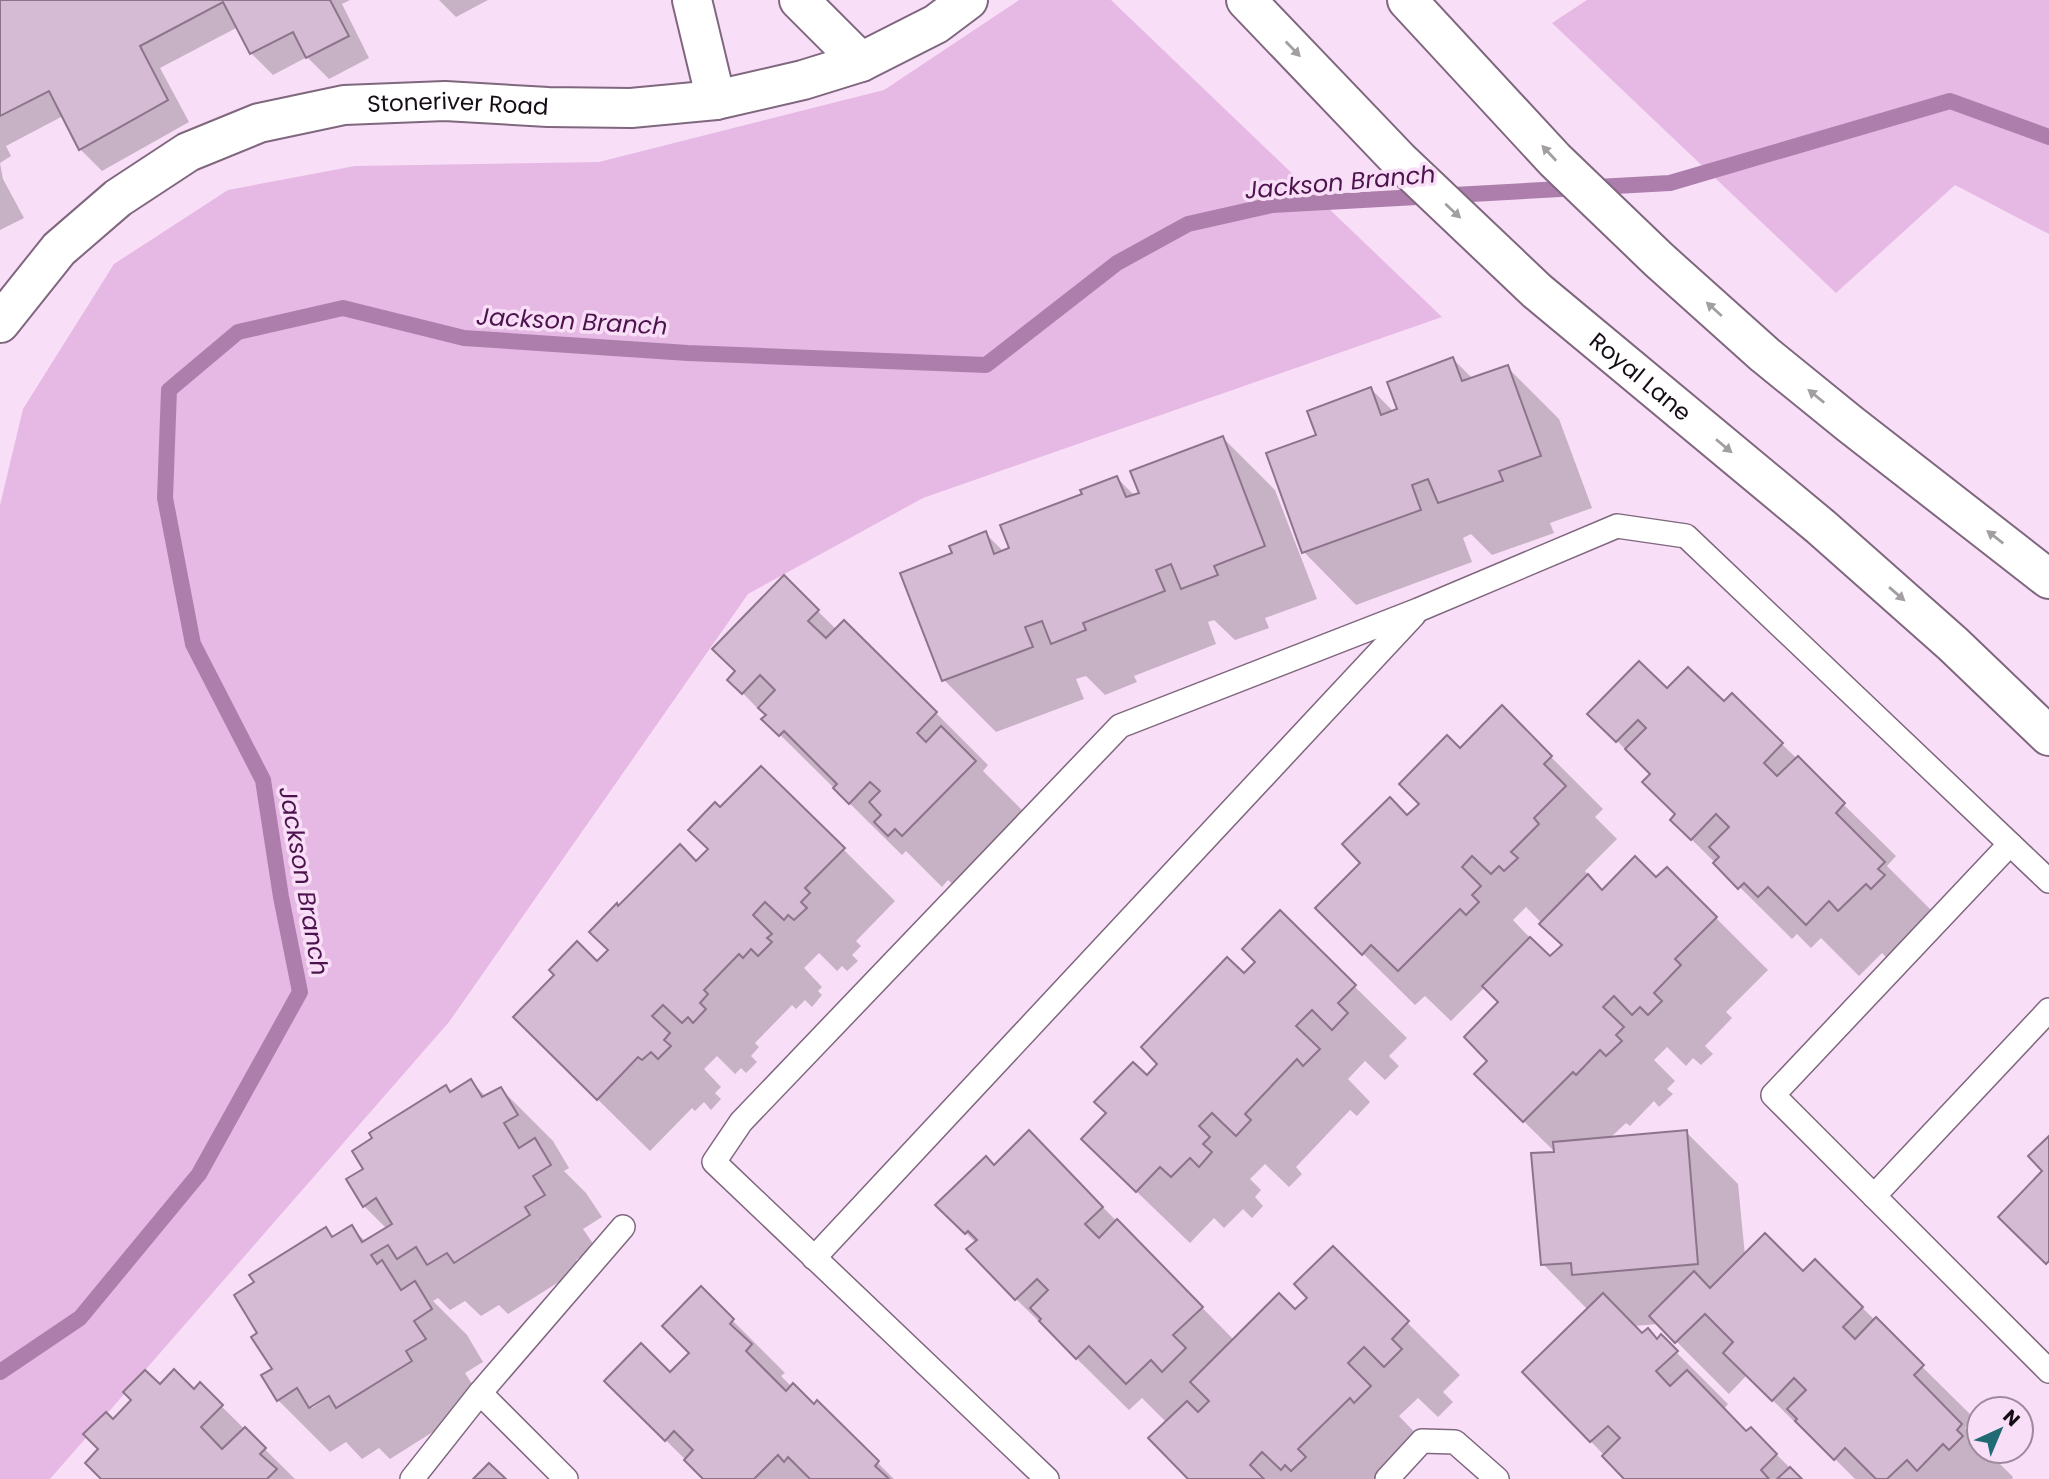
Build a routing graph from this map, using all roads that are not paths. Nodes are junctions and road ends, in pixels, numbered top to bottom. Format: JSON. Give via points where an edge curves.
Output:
{"nodes":[{"id":1,"x":692,"y":0,"type":"edge"},
{"id":2,"x":799,"y":0,"type":"edge"},
{"id":3,"x":968,"y":0,"type":"edge"},
{"id":4,"x":1246,"y":0,"type":"edge"},
{"id":5,"x":1407,"y":0,"type":"edge"},
{"id":6,"x":861,"y":62,"type":"junction"},
{"id":7,"x":716,"y":100,"type":"junction"},
{"id":8,"x":0,"y":323,"type":"edge"},
{"id":9,"x":2049,"y":579,"type":"edge"},
{"id":10,"x":1418,"y":610,"type":"junction"},
{"id":11,"x":2049,"y":736,"type":"edge"},
{"id":12,"x":2010,"y":844,"type":"junction"},
{"id":13,"x":2049,"y":881,"type":"edge"},
{"id":14,"x":2049,"y":1010,"type":"edge"},
{"id":15,"x":1874,"y":1196,"type":"junction"},
{"id":16,"x":623,"y":1227,"type":"dead end"},
{"id":17,"x":814,"y":1258,"type":"junction"},
{"id":18,"x":2049,"y":1371,"type":"edge"},
{"id":19,"x":481,"y":1393,"type":"junction"},
{"id":20,"x":412,"y":1479,"type":"edge"},
{"id":21,"x":566,"y":1479,"type":"edge"},
{"id":22,"x":1047,"y":1479,"type":"edge"},
{"id":23,"x":1387,"y":1479,"type":"edge"},
{"id":24,"x":1497,"y":1479,"type":"edge"}],
"edges":[{"from":1,"to":7,"type":"main road"},
{"from":2,"to":6,"type":"main road"},
{"from":3,"to":6,"type":"main road","name":"Stoneriver Road","via":[[936,24]]},
{"from":4,"to":11,"type":"main road","name":"Royal Lane","one_way":true,"via":[[1399,160],[1537,291],[1852,554]]},
{"from":9,"to":5,"type":"main road","one_way":true,"via":[[1765,355],[1658,259],[1555,160]]},
{"from":6,"to":7,"type":"main road","name":"Stoneriver Road"},
{"from":7,"to":8,"type":"main road","name":"Stoneriver Road","via":[[631,108],[445,101],[344,105],[259,123],[188,152],[118,198],[59,249]]},
{"from":10,"to":12,"type":"lane","via":[[1617,526],[1686,536]]},
{"from":10,"to":17,"type":"lane"},
{"from":10,"to":17,"type":"lane","via":[[1120,726],[741,1122],[714,1162]]},
{"from":12,"to":13,"type":"lane"},
{"from":12,"to":15,"type":"lane","via":[[1773,1096]]},
{"from":14,"to":15,"type":"lane"},
{"from":15,"to":18,"type":"lane"},
{"from":16,"to":19,"type":"lane"},
{"from":17,"to":22,"type":"lane"},
{"from":19,"to":20,"type":"lane"},
{"from":19,"to":21,"type":"lane"},
{"from":23,"to":24,"type":"lane","via":[[1422,1441],[1455,1442]]}]}
